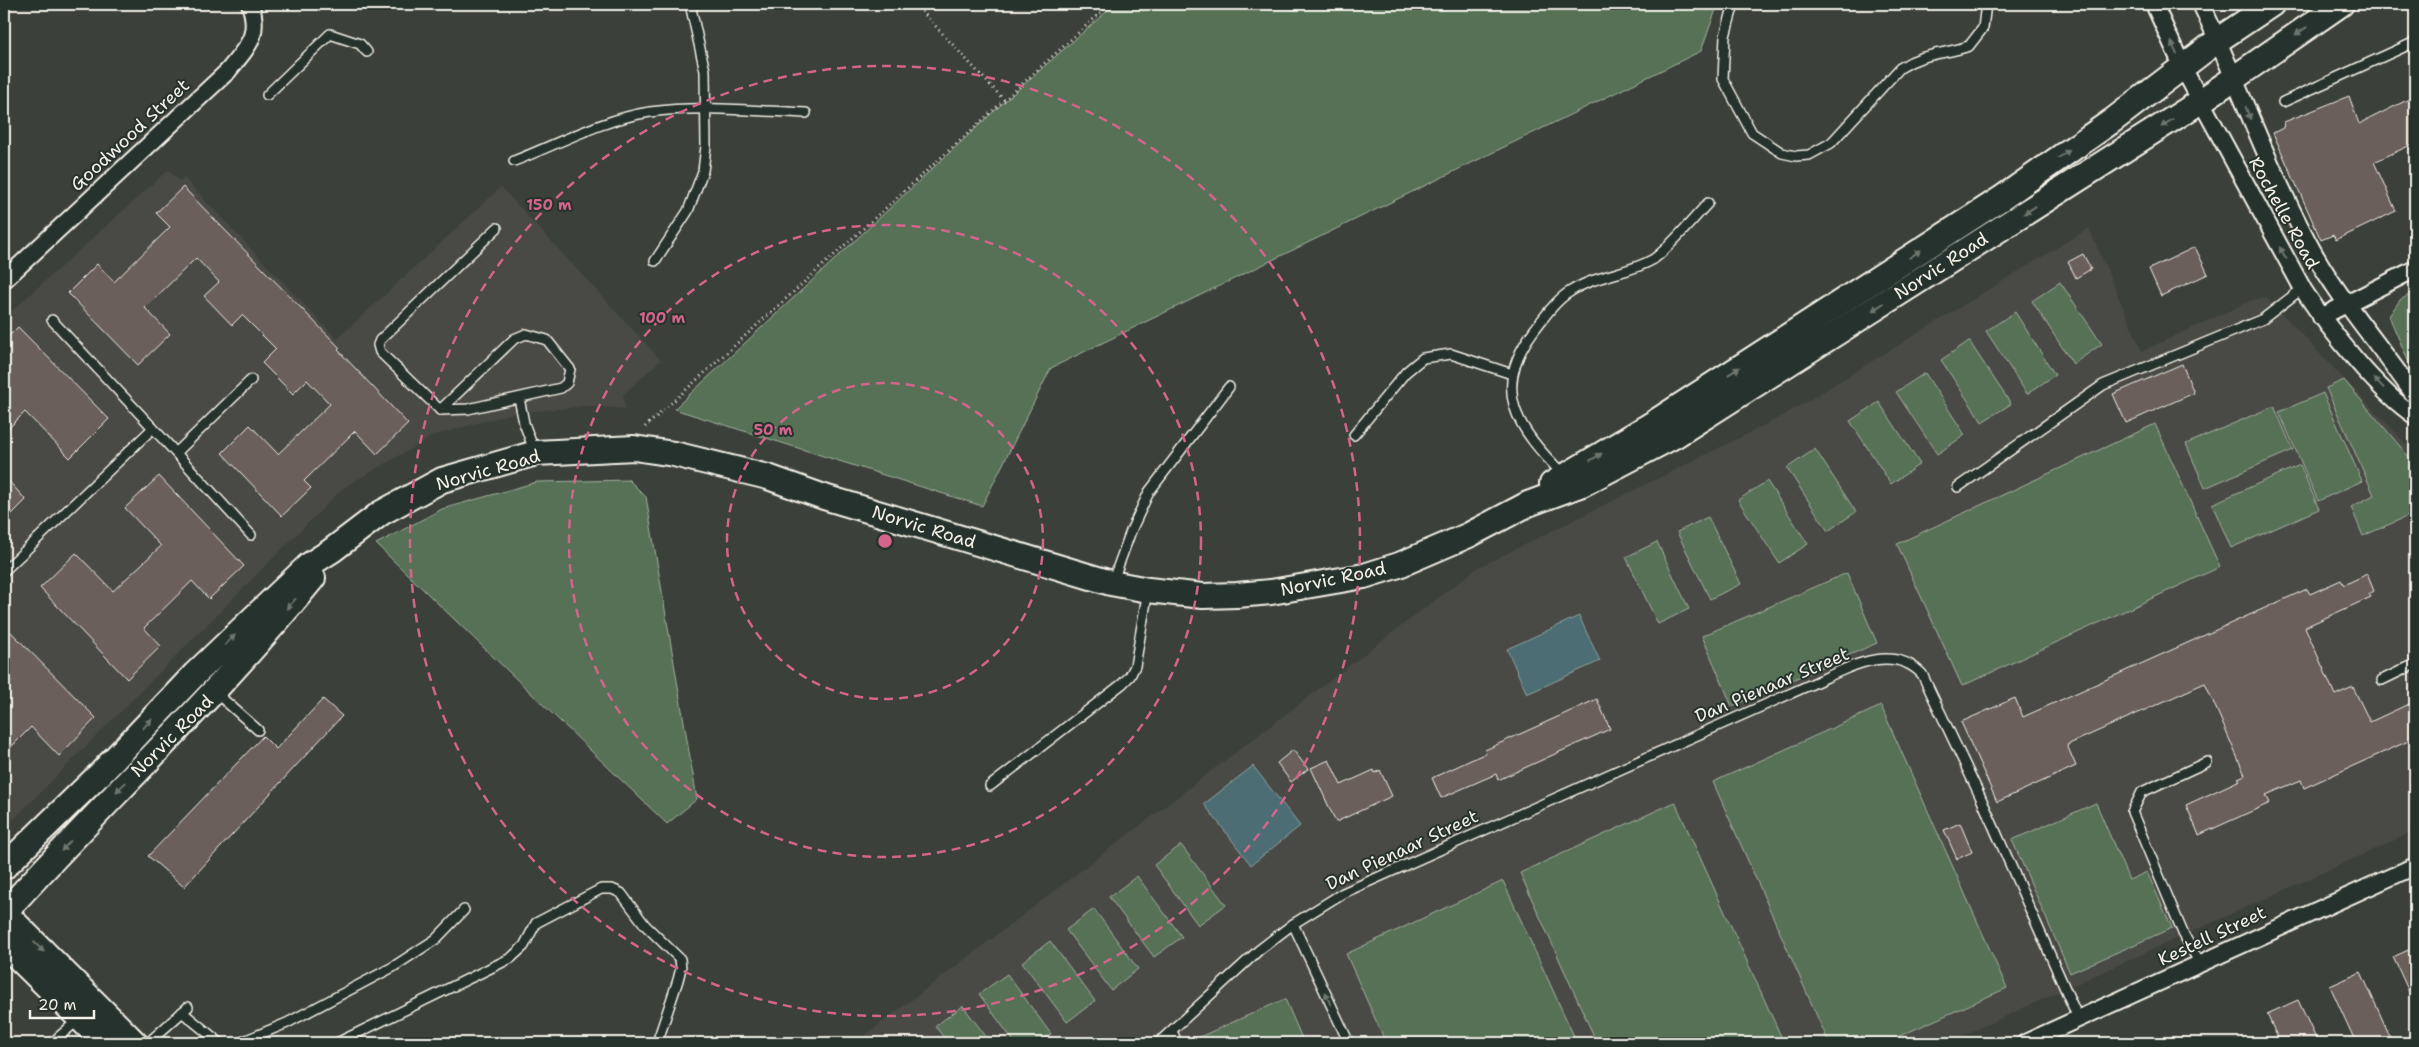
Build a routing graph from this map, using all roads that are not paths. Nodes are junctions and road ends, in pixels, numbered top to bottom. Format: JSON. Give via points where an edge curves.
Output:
{"nodes":[{"id":1,"x":250,"y":4,"type":"edge"},
{"id":2,"x":690,"y":4,"type":"edge"},
{"id":3,"x":1734,"y":4,"type":"edge"},
{"id":4,"x":1986,"y":4,"type":"edge"},
{"id":5,"x":2154,"y":4,"type":"edge"},
{"id":6,"x":2201,"y":4,"type":"edge"},
{"id":7,"x":2272,"y":4,"type":"edge"},
{"id":8,"x":2341,"y":4,"type":"edge"},
{"id":9,"x":2218,"y":40,"type":"junction"},
{"id":10,"x":2415,"y":42,"type":"edge"},
{"id":11,"x":367,"y":52,"type":"dead end"},
{"id":12,"x":2183,"y":68,"type":"junction"},
{"id":13,"x":2235,"y":76,"type":"junction"},
{"id":14,"x":267,"y":96,"type":"dead end"},
{"id":15,"x":2201,"y":101,"type":"junction"},
{"id":16,"x":2283,"y":102,"type":"dead end"},
{"id":17,"x":705,"y":110,"type":"junction"},
{"id":18,"x":806,"y":113,"type":"dead end"},
{"id":19,"x":514,"y":162,"type":"dead end"},
{"id":20,"x":1708,"y":203,"type":"dead end"},
{"id":21,"x":497,"y":228,"type":"dead end"},
{"id":22,"x":655,"y":261,"type":"dead end"},
{"id":23,"x":2415,"y":269,"type":"edge"},
{"id":24,"x":4,"y":280,"type":"edge"},
{"id":25,"x":2303,"y":288,"type":"junction"},
{"id":26,"x":2348,"y":302,"type":"junction"},
{"id":27,"x":2321,"y":317,"type":"junction"},
{"id":28,"x":52,"y":320,"type":"dead end"},
{"id":29,"x":1512,"y":374,"type":"junction"},
{"id":30,"x":251,"y":380,"type":"dead end"},
{"id":31,"x":1229,"y":387,"type":"dead end"},
{"id":32,"x":2415,"y":396,"type":"edge"},
{"id":33,"x":519,"y":398,"type":"junction"},
{"id":34,"x":440,"y":410,"type":"junction"},
{"id":35,"x":2415,"y":416,"type":"edge"},
{"id":36,"x":153,"y":428,"type":"junction"},
{"id":37,"x":1354,"y":434,"type":"dead end"},
{"id":38,"x":176,"y":453,"type":"junction"},
{"id":39,"x":536,"y":454,"type":"junction"},
{"id":40,"x":1568,"y":482,"type":"junction"},
{"id":41,"x":1958,"y":487,"type":"dead end"},
{"id":42,"x":251,"y":535,"type":"dead end"},
{"id":43,"x":4,"y":571,"type":"edge"},
{"id":44,"x":1112,"y":583,"type":"junction"},
{"id":45,"x":1148,"y":590,"type":"junction"},
{"id":46,"x":2415,"y":664,"type":"edge"},
{"id":47,"x":2382,"y":680,"type":"dead end"},
{"id":48,"x":205,"y":683,"type":"junction"},
{"id":49,"x":258,"y":730,"type":"dead end"},
{"id":50,"x":2207,"y":762,"type":"dead end"},
{"id":51,"x":990,"y":786,"type":"dead end"},
{"id":52,"x":2415,"y":866,"type":"edge"},
{"id":53,"x":4,"y":867,"type":"edge"},
{"id":54,"x":464,"y":910,"type":"dead end"},
{"id":55,"x":4,"y":913,"type":"edge"},
{"id":56,"x":1293,"y":924,"type":"junction"},
{"id":57,"x":4,"y":944,"type":"edge"},
{"id":58,"x":2200,"y":964,"type":"junction"},
{"id":59,"x":80,"y":1018,"type":"junction"},
{"id":60,"x":2078,"y":1018,"type":"junction"},
{"id":61,"x":1172,"y":1031,"type":"junction"},
{"id":62,"x":52,"y":1043,"type":"edge"},
{"id":63,"x":105,"y":1043,"type":"edge"},
{"id":64,"x":135,"y":1043,"type":"edge"},
{"id":65,"x":148,"y":1043,"type":"edge"},
{"id":66,"x":220,"y":1043,"type":"edge"},
{"id":67,"x":239,"y":1043,"type":"edge"},
{"id":68,"x":337,"y":1043,"type":"edge"},
{"id":69,"x":656,"y":1043,"type":"edge"},
{"id":70,"x":1158,"y":1043,"type":"edge"},
{"id":71,"x":1177,"y":1043,"type":"edge"},
{"id":72,"x":1349,"y":1043,"type":"edge"},
{"id":73,"x":2025,"y":1043,"type":"edge"}],
"edges":[{"from":1,"to":24,"type":"street","name":"Goodwood Street","via":[[254,31],[248,47],[228,71]]},
{"from":2,"to":17,"type":"lane","via":[[705,71]]},
{"from":3,"to":4,"type":"lane","via":[[1725,36],[1723,79],[1752,133],[1782,153],[1796,156],[1809,155],[1831,143],[1905,65],[1921,56],[1969,46],[1983,28]]},
{"from":12,"to":5,"type":"street","name":"Rochelle Road","one_way":true},
{"from":6,"to":9,"type":"street","name":"Rochelle Road"},
{"from":7,"to":9,"type":"street","name":"Norvic Road"},
{"from":8,"to":13,"type":"street","name":"Norvic Road","one_way":true},
{"from":9,"to":12,"type":"street","name":"Norvic Road"},
{"from":9,"to":13,"type":"street","name":"Rochelle Road"},
{"from":10,"to":16,"type":"lane"},
{"from":11,"to":14,"type":"lane","via":[[360,44],[330,34]]},
{"from":12,"to":15,"type":"street","name":"Rochelle Road"},
{"from":40,"to":12,"type":"street","name":"Norvic Road","one_way":true,"via":[[1652,424],[2002,198]]},
{"from":13,"to":15,"type":"street","name":"Norvic Road"},
{"from":13,"to":26,"type":"street","name":"Rochelle Road","one_way":true,"via":[[2283,194],[2312,249]]},
{"from":25,"to":15,"type":"street","name":"Rochelle Road","one_way":true},
{"from":15,"to":40,"type":"street","name":"Norvic Road","one_way":true,"via":[[1676,435]]},
{"from":17,"to":18,"type":"lane"},
{"from":17,"to":19,"type":"lane","via":[[651,112],[623,118]]},
{"from":17,"to":22,"type":"lane","via":[[706,146],[699,184],[688,212]]},
{"from":20,"to":29,"type":"lane","via":[[1654,259],[1570,291],[1529,337],[1515,360]]},
{"from":21,"to":34,"type":"lane","via":[[378,345],[380,352]]},
{"from":23,"to":26,"type":"street"},
{"from":25,"to":27,"type":"street","name":"Rochelle Road"},
{"from":25,"to":41,"type":"lane","via":[[2263,319],[2103,385]]},
{"from":26,"to":27,"type":"street"},
{"from":26,"to":32,"type":"street","name":"Rochelle Road"},
{"from":35,"to":27,"type":"street","name":"Rochelle Road","one_way":true,"via":[[2387,391]]},
{"from":28,"to":36,"type":"lane"},
{"from":29,"to":37,"type":"lane","via":[[1451,354],[1424,358],[1406,372]]},
{"from":29,"to":40,"type":"lane","via":[[1510,398],[1520,419],[1538,449]]},
{"from":30,"to":38,"type":"lane"},
{"from":31,"to":44,"type":"lane","via":[[1149,492]]},
{"from":33,"to":34,"type":"lane","via":[[468,409]]},
{"from":33,"to":34,"type":"lane","via":[[561,388],[567,383],[570,369],[547,340],[526,334],[514,339]]},
{"from":33,"to":39,"type":"lane"},
{"from":36,"to":38,"type":"lane"},
{"from":36,"to":43,"type":"lane"},
{"from":38,"to":42,"type":"lane"},
{"from":39,"to":44,"type":"street","name":"Norvic Road","via":[[621,448],[674,454],[768,478]]},
{"from":39,"to":48,"type":"street","name":"Norvic Road","via":[[442,480],[381,513],[289,583]]},
{"from":40,"to":45,"type":"street","name":"Norvic Road","via":[[1469,535],[1364,576],[1237,595],[1204,596]]},
{"from":44,"to":45,"type":"street","name":"Norvic Road"},
{"from":45,"to":51,"type":"lane","via":[[1135,666],[1130,676]]},
{"from":46,"to":47,"type":"lane"},
{"from":48,"to":49,"type":"lane"},
{"from":53,"to":48,"type":"street","name":"Norvic Road","one_way":true,"via":[[102,772]]},
{"from":48,"to":55,"type":"street","name":"Norvic Road","one_way":true,"via":[[98,810]]},
{"from":50,"to":58,"type":"lane","via":[[2142,792],[2132,812],[2183,933]]},
{"from":52,"to":58,"type":"street","name":"Kestell Street"},
{"from":54,"to":67,"type":"lane","via":[[436,939],[393,967],[287,1023]]},
{"from":55,"to":64,"type":"street","one_way":true},
{"from":56,"to":60,"type":"lane","name":"Dan Pienaar Street","via":[[1343,893],[1805,687],[1871,660],[1895,659],[1907,662],[1922,674]]},
{"from":56,"to":61,"type":"lane","name":"Dan Pienaar Street","via":[[1259,950]]},
{"from":72,"to":56,"type":"lane","one_way":true},
{"from":57,"to":59,"type":"street"},
{"from":58,"to":60,"type":"street","name":"Kestell Street"},
{"from":59,"to":62,"type":"lane"},
{"from":59,"to":63,"type":"street"},
{"from":60,"to":73,"type":"street","name":"Kestell Street"},
{"from":61,"to":70,"type":"lane","name":"Dan Pienaar Street"},
{"from":61,"to":71,"type":"lane"},
{"from":65,"to":66,"type":"lane","via":[[185,1009]]},
{"from":68,"to":69,"type":"lane","via":[[512,958],[524,946],[536,923],[601,889],[612,889],[621,893],[645,926],[680,959],[678,980]]}]}
